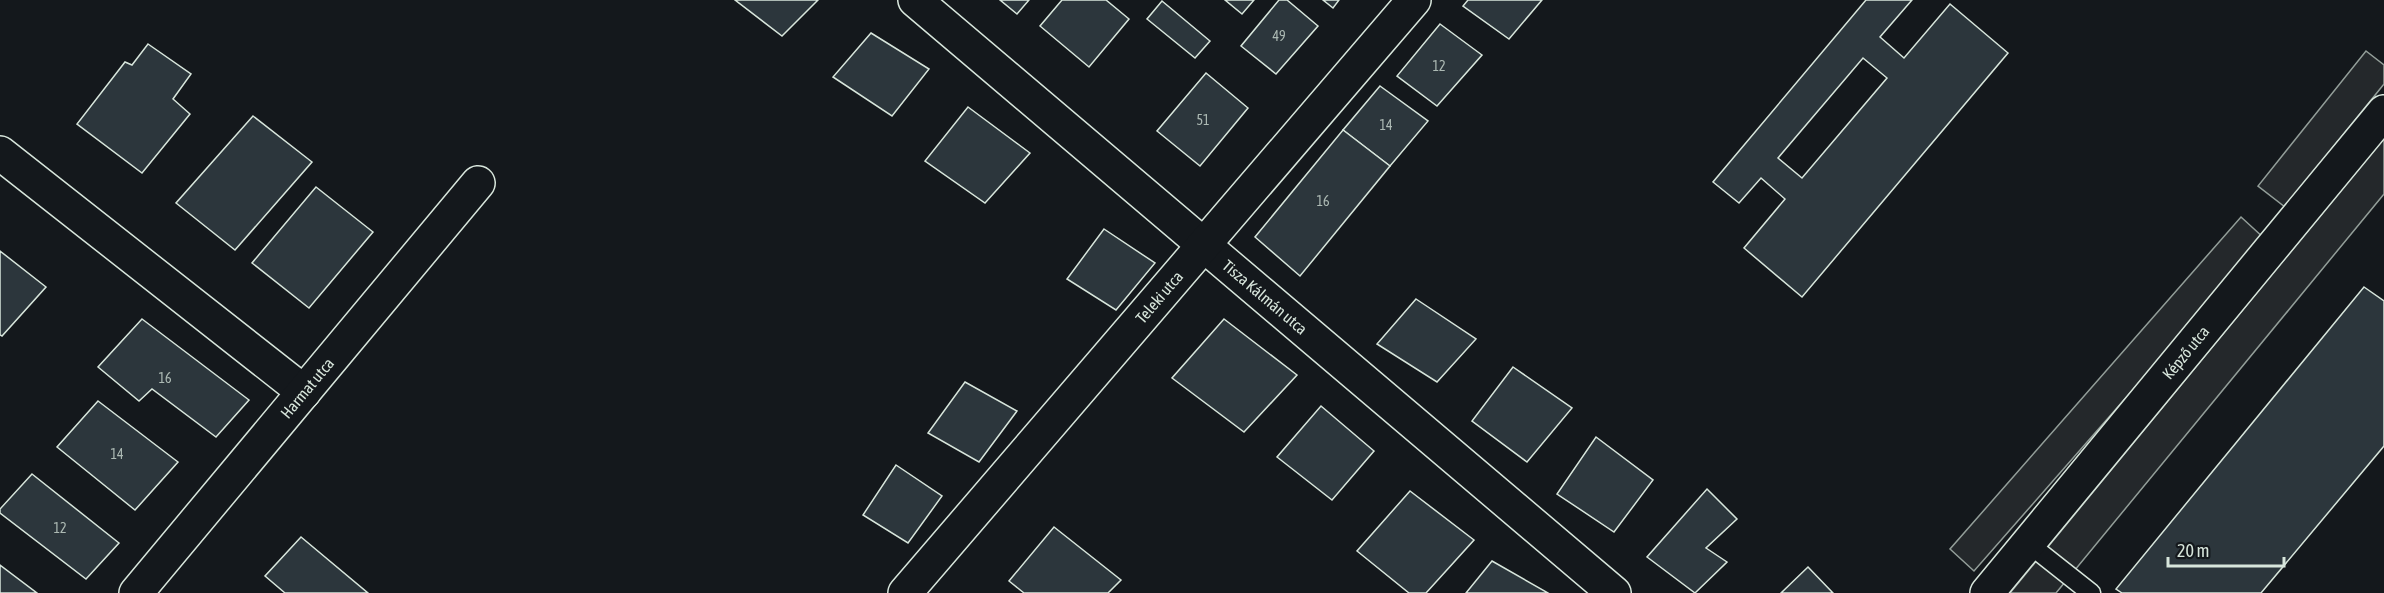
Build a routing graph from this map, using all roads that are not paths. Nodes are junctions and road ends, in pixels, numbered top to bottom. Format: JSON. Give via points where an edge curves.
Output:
{"nodes":[{"id":1,"x":915,"y":0,"type":"edge"},
{"id":2,"x":1414,"y":0,"type":"edge"},
{"id":3,"x":2384,"y":112,"type":"edge"},
{"id":4,"x":0,"y":153,"type":"edge"},
{"id":5,"x":478,"y":183,"type":"dead end"},
{"id":6,"x":1205,"y":245,"type":"junction"},
{"id":7,"x":304,"y":392,"type":"junction"},
{"id":8,"x":2029,"y":544,"type":"junction"},
{"id":9,"x":136,"y":593,"type":"edge"},
{"id":10,"x":905,"y":593,"type":"edge"},
{"id":11,"x":1614,"y":593,"type":"edge"},
{"id":12,"x":1987,"y":593,"type":"edge"},
{"id":13,"x":2091,"y":593,"type":"edge"}],
"edges":[{"from":1,"to":6,"type":"street","name":"Tisza Kálmán utca"},
{"from":2,"to":6,"type":"street","name":"Teleki utca"},
{"from":3,"to":8,"type":"street","name":"Képző utca"},
{"from":4,"to":7,"type":"street"},
{"from":5,"to":7,"type":"street","name":"Harmat utca"},
{"from":6,"to":10,"type":"street","name":"Teleki utca"},
{"from":6,"to":11,"type":"street","name":"Tisza Kálmán utca"},
{"from":7,"to":9,"type":"street","name":"Harmat utca"},
{"from":8,"to":12,"type":"street","name":"Képző utca"},
{"from":8,"to":13,"type":"lane"}]}
